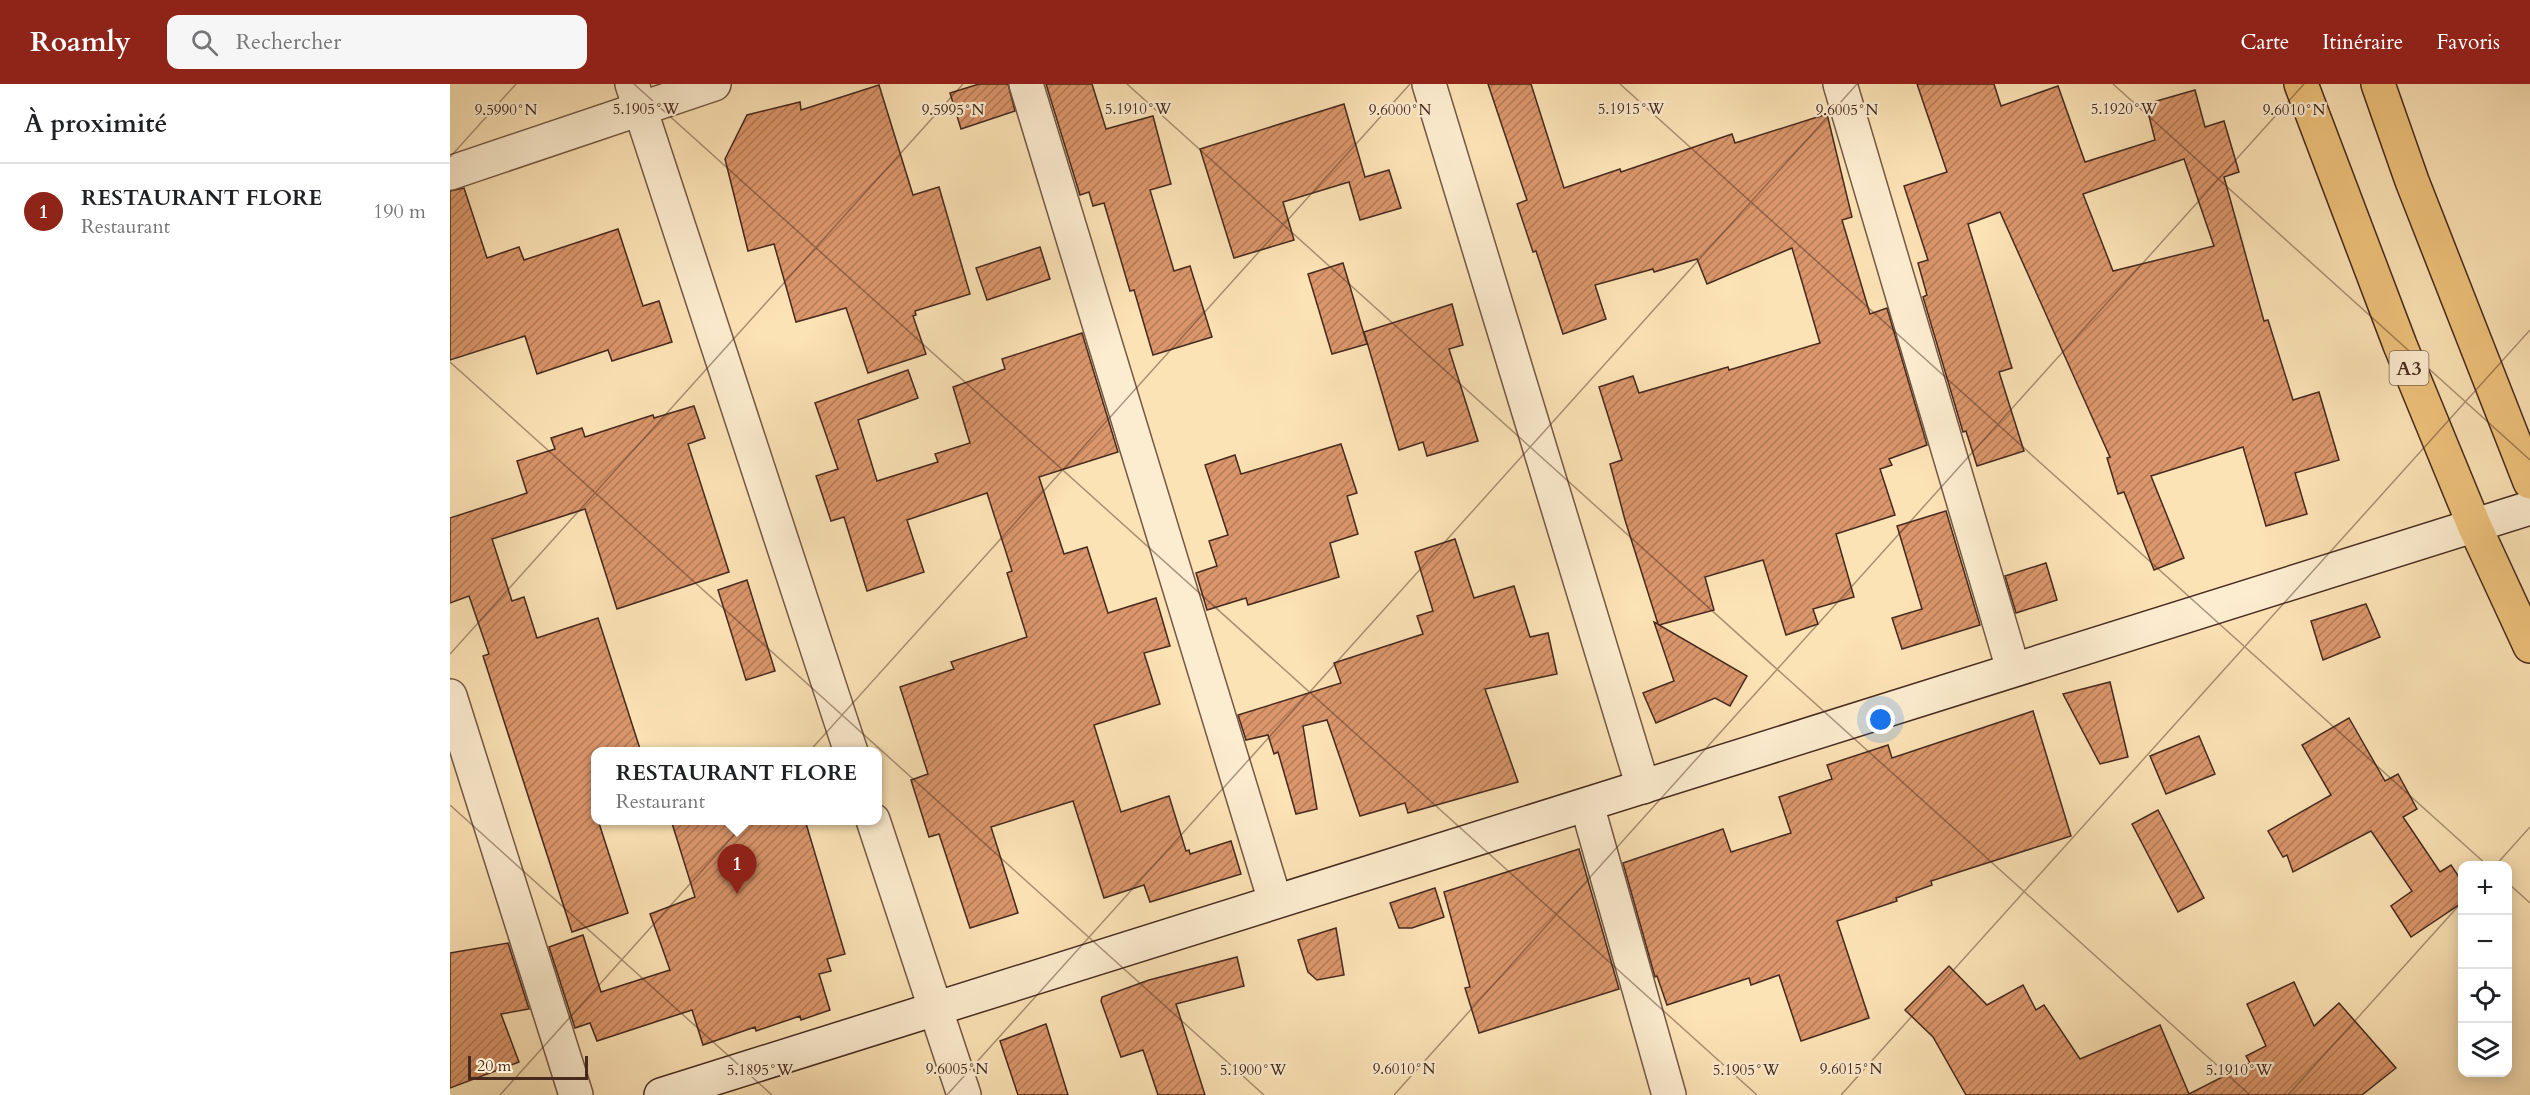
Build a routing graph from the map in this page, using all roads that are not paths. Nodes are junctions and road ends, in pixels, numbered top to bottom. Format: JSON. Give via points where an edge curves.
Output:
{"nodes":[{"id":1,"x":714,"y":84,"type":"edge"},
{"id":2,"x":1026,"y":84,"type":"edge"},
{"id":3,"x":1428,"y":84,"type":"edge"},
{"id":4,"x":1840,"y":84,"type":"edge"},
{"id":5,"x":2301,"y":84,"type":"edge"},
{"id":6,"x":2378,"y":84,"type":"edge"},
{"id":7,"x":636,"y":96,"type":"edge"},
{"id":8,"x":450,"y":173,"type":"edge"},
{"id":9,"x":2530,"y":482,"type":"edge"},
{"id":10,"x":2530,"y":508,"type":"edge"},
{"id":11,"x":2474,"y":525,"type":"junction"},
{"id":12,"x":2530,"y":646,"type":"edge"},
{"id":13,"x":2013,"y":669,"type":"junction"},
{"id":14,"x":450,"y":696,"type":"edge"},
{"id":15,"x":848,"y":747,"type":"edge"},
{"id":16,"x":1643,"y":788,"type":"junction"},
{"id":17,"x":1587,"y":805,"type":"junction"},
{"id":18,"x":875,"y":825,"type":"edge"},
{"id":19,"x":1275,"y":901,"type":"junction"},
{"id":20,"x":935,"y":1007,"type":"junction"},
{"id":21,"x":576,"y":1095,"type":"edge"},
{"id":22,"x":661,"y":1095,"type":"edge"},
{"id":23,"x":964,"y":1095,"type":"edge"},
{"id":24,"x":1669,"y":1095,"type":"edge"}],
"edges":[{"from":1,"to":7,"type":"street"},
{"from":2,"to":19,"type":"street"},
{"from":3,"to":16,"type":"street"},
{"from":4,"to":13,"type":"street"},
{"from":5,"to":11,"type":"highway","number":"A3","via":[[2400,345]]},
{"from":6,"to":9,"type":"highway"},
{"from":7,"to":8,"type":"street"},
{"from":7,"to":15,"type":"street"},
{"from":10,"to":11,"type":"street"},
{"from":11,"to":12,"type":"highway","number":"A3"},
{"from":11,"to":13,"type":"street"},
{"from":13,"to":16,"type":"street"},
{"from":14,"to":21,"type":"street"},
{"from":16,"to":17,"type":"street"},
{"from":17,"to":19,"type":"street"},
{"from":17,"to":24,"type":"street"},
{"from":18,"to":20,"type":"street"},
{"from":19,"to":20,"type":"street"},
{"from":20,"to":22,"type":"street"},
{"from":20,"to":23,"type":"street"}]}
